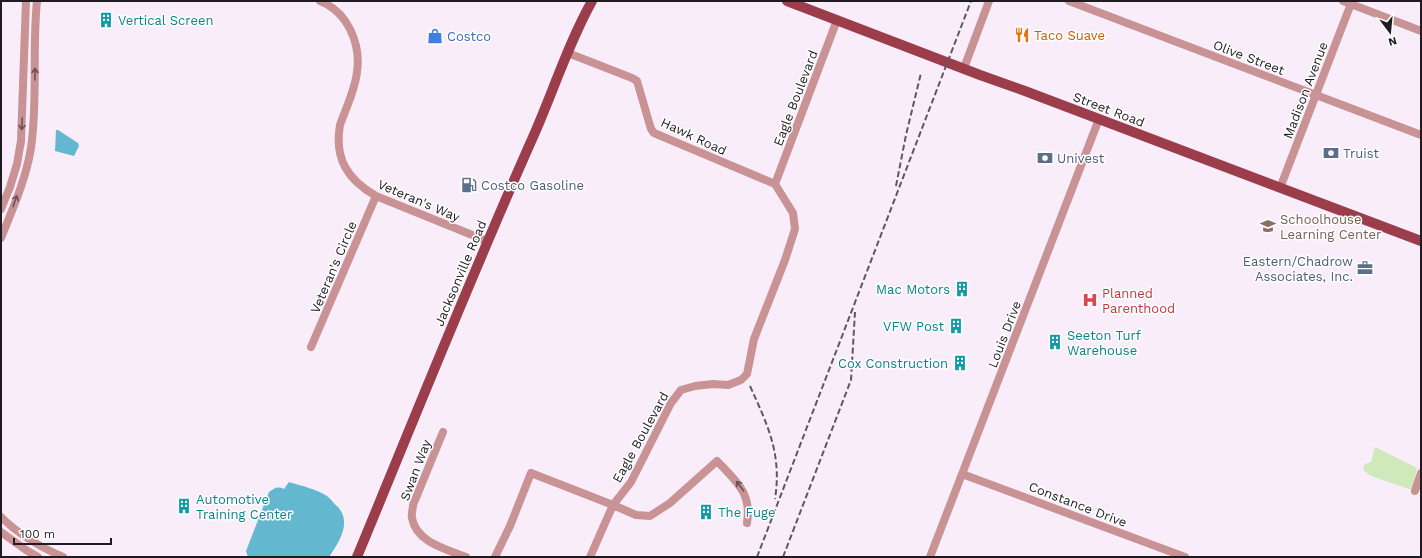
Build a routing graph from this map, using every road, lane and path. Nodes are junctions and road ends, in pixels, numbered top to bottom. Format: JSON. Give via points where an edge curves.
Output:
{"nodes":[{"id":1,"x":26,"y":1,"type":"edge"},
{"id":2,"x":37,"y":1,"type":"edge"},
{"id":3,"x":320,"y":1,"type":"edge"},
{"id":4,"x":787,"y":1,"type":"edge"},
{"id":5,"x":989,"y":1,"type":"edge"},
{"id":6,"x":1068,"y":1,"type":"edge"},
{"id":7,"x":1348,"y":2,"type":"edge"},
{"id":8,"x":590,"y":3,"type":"edge"},
{"id":9,"x":837,"y":20,"type":"junction"},
{"id":10,"x":1421,"y":31,"type":"edge"},
{"id":11,"x":568,"y":53,"type":"junction"},
{"id":12,"x":964,"y":68,"type":"junction"},
{"id":13,"x":1316,"y":95,"type":"junction"},
{"id":14,"x":1099,"y":119,"type":"junction"},
{"id":15,"x":1421,"y":135,"type":"edge"},
{"id":16,"x":775,"y":184,"type":"junction"},
{"id":17,"x":1280,"y":188,"type":"junction"},
{"id":18,"x":376,"y":196,"type":"junction"},
{"id":19,"x":1,"y":209,"type":"edge"},
{"id":20,"x":1,"y":238,"type":"edge"},
{"id":21,"x":487,"y":241,"type":"junction"},
{"id":22,"x":1421,"y":241,"type":"edge"},
{"id":23,"x":311,"y":347,"type":"dead end"},
{"id":24,"x":443,"y":432,"type":"dead end"},
{"id":25,"x":1421,"y":473,"type":"edge"},
{"id":26,"x":962,"y":474,"type":"junction"},
{"id":27,"x":1415,"y":491,"type":"dead end"},
{"id":28,"x":613,"y":505,"type":"junction"},
{"id":29,"x":1,"y":517,"type":"edge"},
{"id":30,"x":747,"y":523,"type":"dead end"},
{"id":31,"x":1,"y":532,"type":"edge"},
{"id":32,"x":38,"y":557,"type":"edge"},
{"id":33,"x":63,"y":557,"type":"edge"},
{"id":34,"x":357,"y":557,"type":"edge"},
{"id":35,"x":466,"y":557,"type":"edge"},
{"id":36,"x":495,"y":557,"type":"edge"},
{"id":37,"x":590,"y":557,"type":"edge"},
{"id":38,"x":930,"y":557,"type":"edge"},
{"id":39,"x":1185,"y":557,"type":"edge"}],
"edges":[{"from":1,"to":19,"type":"street","one_way":true,"via":[[21,141],[17,164]]},
{"from":20,"to":2,"type":"street","one_way":true,"via":[[24,176],[30,149],[34,110]]},
{"from":3,"to":18,"type":"street","name":"Veteran's Way","via":[[335,9],[345,20],[358,52],[356,79],[340,125],[340,154],[352,178]]},
{"from":4,"to":9,"type":"main road","name":"Street Road"},
{"from":5,"to":12,"type":"street"},
{"from":6,"to":13,"type":"street","name":"Olive Street"},
{"from":7,"to":10,"type":"street"},
{"from":7,"to":13,"type":"street","name":"Madison Avenue"},
{"from":8,"to":11,"type":"main road","name":"Jacksonville Road"},
{"from":9,"to":12,"type":"main road","name":"Street Road"},
{"from":9,"to":16,"type":"street","name":"Eagle Boulevard"},
{"from":11,"to":16,"type":"street","name":"Hawk Road","via":[[637,81],[654,132]]},
{"from":11,"to":21,"type":"main road","name":"Jacksonville Road"},
{"from":12,"to":14,"type":"main road","name":"Street Road"},
{"from":13,"to":15,"type":"street","name":"Olive Street"},
{"from":13,"to":17,"type":"street","name":"Madison Avenue"},
{"from":14,"to":17,"type":"main road","name":"Street Road"},
{"from":14,"to":26,"type":"street","name":"Louis Drive"},
{"from":16,"to":28,"type":"street","name":"Eagle Boulevard","via":[[793,213],[795,229],[786,260],[754,339],[747,374],[728,386],[713,384],[681,390],[671,403],[631,482]]},
{"from":17,"to":22,"type":"main road","name":"Street Road"},
{"from":18,"to":21,"type":"street","name":"Veteran's Way"},
{"from":18,"to":23,"type":"street","name":"Veteran's Circle"},
{"from":21,"to":34,"type":"main road","name":"Jacksonville Road"},
{"from":24,"to":35,"type":"street","name":"Swan Way","via":[[413,505],[412,518],[418,532],[428,541]]},
{"from":25,"to":27,"type":"street"},
{"from":26,"to":38,"type":"street","name":"Louis Drive"},
{"from":26,"to":39,"type":"street","name":"Constance Drive"},
{"from":30,"to":28,"type":"street","one_way":true,"via":[[748,506],[743,491],[717,461],[670,503],[650,516],[640,516]]},
{"from":28,"to":36,"type":"street","via":[[531,473]]},
{"from":28,"to":37,"type":"street","name":"Eagle Boulevard"},
{"from":29,"to":33,"type":"street","via":[[29,540]]},
{"from":31,"to":32,"type":"street"}]}
